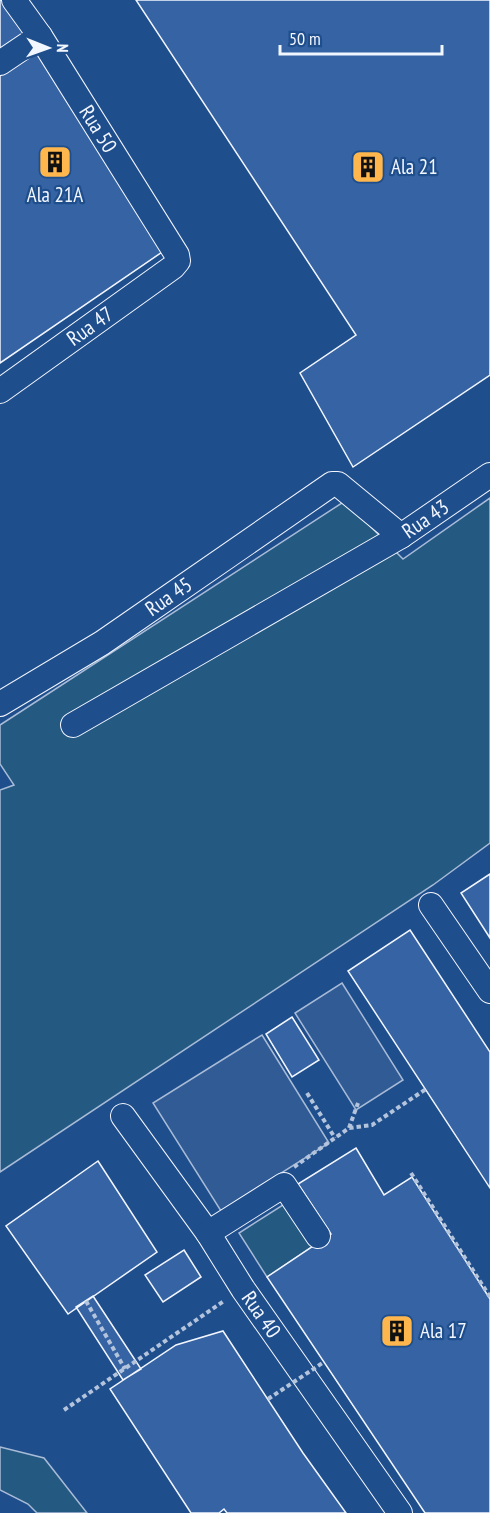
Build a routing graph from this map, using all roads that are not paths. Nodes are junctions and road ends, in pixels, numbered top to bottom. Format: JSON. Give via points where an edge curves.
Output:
{"nodes":[{"id":1,"x":14,"y":0,"type":"edge"},
{"id":2,"x":40,"y":36,"type":"junction"},
{"id":3,"x":0,"y":63,"type":"edge"},
{"id":4,"x":178,"y":261,"type":"joint"},
{"id":5,"x":0,"y":391,"type":"edge"},
{"id":6,"x":490,"y":475,"type":"edge"},
{"id":7,"x":334,"y":484,"type":"joint"},
{"id":8,"x":401,"y":536,"type":"junction"},
{"id":9,"x":0,"y":704,"type":"edge"},
{"id":10,"x":73,"y":725,"type":"dead end"},
{"id":11,"x":431,"y":905,"type":"dead end"},
{"id":12,"x":490,"y":991,"type":"edge"},
{"id":13,"x":123,"y":1116,"type":"dead end"},
{"id":14,"x":208,"y":1233,"type":"junction"},
{"id":15,"x":318,"y":1236,"type":"dead end"},
{"id":16,"x":400,"y":1513,"type":"edge"}],
"edges":[{"from":1,"to":2,"type":"lane","name":"Rua 50"},
{"from":2,"to":3,"type":"lane"},
{"from":2,"to":4,"type":"lane","name":"Rua 50"},
{"from":4,"to":5,"type":"lane","name":"Rua 47"},
{"from":6,"to":8,"type":"lane","name":"Rua 43"},
{"from":7,"to":8,"type":"lane","name":"Rua 43"},
{"from":7,"to":9,"type":"lane","name":"Rua 45","via":[[102,643]]},
{"from":8,"to":10,"type":"lane"},
{"from":11,"to":12,"type":"lane"},
{"from":13,"to":14,"type":"lane","name":"Rua 40"},
{"from":14,"to":15,"type":"lane","via":[[284,1185]]},
{"from":14,"to":16,"type":"lane","name":"Rua 40"}]}
